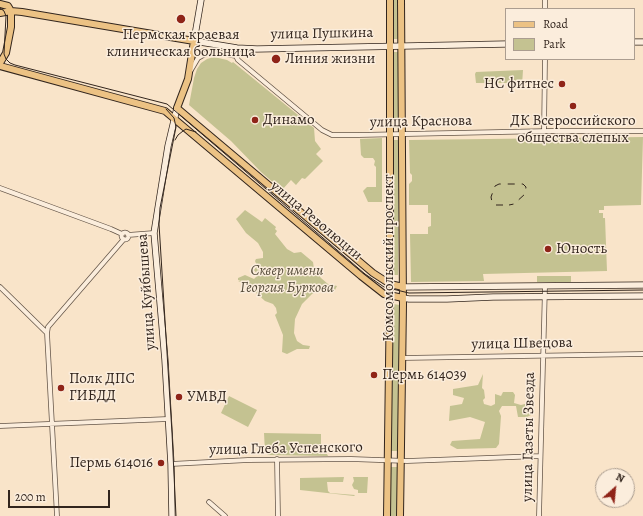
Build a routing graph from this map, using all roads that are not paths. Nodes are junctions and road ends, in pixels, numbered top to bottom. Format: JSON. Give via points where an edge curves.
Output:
{"nodes":[{"id":1,"x":201,"y":0,"type":"edge"},
{"id":2,"x":390,"y":0,"type":"edge"},
{"id":3,"x":401,"y":0,"type":"edge"},
{"id":4,"x":0,"y":4,"type":"edge"},
{"id":5,"x":11,"y":11,"type":"junction"},
{"id":6,"x":0,"y":14,"type":"edge"},
{"id":7,"x":11,"y":27,"type":"junction"},
{"id":8,"x":194,"y":41,"type":"junction"},
{"id":9,"x":505,"y":44,"type":"edge"},
{"id":10,"x":389,"y":46,"type":"junction"},
{"id":11,"x":402,"y":46,"type":"junction"},
{"id":12,"x":237,"y":48,"type":"junction"},
{"id":13,"x":236,"y":56,"type":"junction"},
{"id":14,"x":544,"y":60,"type":"edge"},
{"id":15,"x":0,"y":65,"type":"edge"},
{"id":16,"x":189,"y":72,"type":"junction"},
{"id":17,"x":177,"y":108,"type":"junction"},
{"id":18,"x":174,"y":118,"type":"junction"},
{"id":19,"x":544,"y":131,"type":"junction"},
{"id":20,"x":643,"y":131,"type":"edge"},
{"id":21,"x":390,"y":134,"type":"junction"},
{"id":22,"x":402,"y":134,"type":"junction"},
{"id":23,"x":0,"y":188,"type":"edge"},
{"id":24,"x":154,"y":233,"type":"junction"},
{"id":25,"x":122,"y":234,"type":"junction"},
{"id":26,"x":128,"y":235,"type":"junction"},
{"id":27,"x":124,"y":239,"type":"junction"},
{"id":28,"x":390,"y":267,"type":"junction"},
{"id":29,"x":373,"y":273,"type":"junction"},
{"id":30,"x":390,"y":284,"type":"junction"},
{"id":31,"x":545,"y":286,"type":"junction"},
{"id":32,"x":643,"y":286,"type":"edge"},
{"id":33,"x":0,"y":287,"type":"edge"},
{"id":34,"x":403,"y":287,"type":"junction"},
{"id":35,"x":390,"y":295,"type":"junction"},
{"id":36,"x":643,"y":296,"type":"edge"},
{"id":37,"x":544,"y":297,"type":"junction"},
{"id":38,"x":403,"y":298,"type":"junction"},
{"id":39,"x":47,"y":333,"type":"junction"},
{"id":40,"x":642,"y":354,"type":"edge"},
{"id":41,"x":543,"y":355,"type":"junction"},
{"id":42,"x":402,"y":358,"type":"junction"},
{"id":43,"x":168,"y":419,"type":"junction"},
{"id":44,"x":53,"y":424,"type":"junction"},
{"id":45,"x":0,"y":426,"type":"edge"},
{"id":46,"x":540,"y":456,"type":"junction"},
{"id":47,"x":277,"y":459,"type":"junction"},
{"id":48,"x":388,"y":460,"type":"junction"},
{"id":49,"x":401,"y":460,"type":"junction"},
{"id":50,"x":171,"y":464,"type":"junction"},
{"id":51,"x":208,"y":502,"type":"dead end"},
{"id":52,"x":57,"y":516,"type":"edge"},
{"id":53,"x":172,"y":516,"type":"edge"},
{"id":54,"x":225,"y":516,"type":"edge"},
{"id":55,"x":278,"y":516,"type":"edge"},
{"id":56,"x":388,"y":516,"type":"edge"},
{"id":57,"x":400,"y":516,"type":"edge"},
{"id":58,"x":539,"y":516,"type":"edge"}],
"edges":[{"from":1,"to":8,"type":"main road","name":"улица Куйбышева"},
{"from":2,"to":10,"type":"main road","name":"Комсомольский проспект"},
{"from":3,"to":11,"type":"main road","name":"Комсомольский проспект"},
{"from":4,"to":5,"type":"main road","name":"улица Пушкина","via":[[8,6]]},
{"from":5,"to":6,"type":"main road"},
{"from":5,"to":7,"type":"main road"},
{"from":5,"to":8,"type":"main road","name":"улица Пушкина"},
{"from":6,"to":7,"type":"main road"},
{"from":7,"to":15,"type":"main road","via":[[6,53]]},
{"from":8,"to":12,"type":"main road","name":"улица Пушкина"},
{"from":8,"to":16,"type":"main road","name":"улица Куйбышева"},
{"from":9,"to":11,"type":"main road","name":"улица Пушкина"},
{"from":10,"to":11,"type":"main road","name":"улица Пушкина"},
{"from":10,"to":12,"type":"main road","name":"улица Пушкина"},
{"from":10,"to":21,"type":"main road","name":"Комсомольский проспект"},
{"from":11,"to":22,"type":"main road","name":"Комсомольский проспект"},
{"from":12,"to":13,"type":"street"},
{"from":13,"to":16,"type":"street","via":[[207,53],[198,58]]},
{"from":13,"to":21,"type":"street","name":"улица Краснова","via":[[322,130],[338,135]]},
{"from":14,"to":19,"type":"street"},
{"from":15,"to":18,"type":"main road","name":"улица Революции","via":[[161,109]]},
{"from":16,"to":17,"type":"main road","name":"улица Куйбышева"},
{"from":17,"to":18,"type":"main road","name":"улица Куйбышева"},
{"from":17,"to":29,"type":"main road","name":"улица Революции"},
{"from":18,"to":24,"type":"main road","name":"улица Куйбышева"},
{"from":18,"to":35,"type":"main road","name":"улица Революции","via":[[361,276],[384,294]]},
{"from":19,"to":20,"type":"street","name":"улица Краснова"},
{"from":19,"to":22,"type":"street","name":"улица Краснова"},
{"from":21,"to":22,"type":"street","name":"улица Краснова"},
{"from":21,"to":28,"type":"main road","name":"Комсомольский проспект"},
{"from":22,"to":34,"type":"main road","name":"Комсомольский проспект"},
{"from":23,"to":25,"type":"street"},
{"from":24,"to":26,"type":"street"},
{"from":24,"to":43,"type":"main road","name":"улица Куйбышева"},
{"from":25,"to":26,"type":"street","via":[[124,232]]},
{"from":25,"to":27,"type":"street","via":[[121,237]]},
{"from":26,"to":27,"type":"street","via":[[128,238]]},
{"from":27,"to":39,"type":"street","via":[[49,324]]},
{"from":28,"to":29,"type":"main road","via":[[380,274]]},
{"from":28,"to":30,"type":"main road","name":"Комсомольский проспект"},
{"from":29,"to":30,"type":"main road","name":"улица Революции"},
{"from":30,"to":34,"type":"main road","name":"улица Революции"},
{"from":30,"to":35,"type":"main road","name":"Комсомольский проспект"},
{"from":31,"to":32,"type":"main road","name":"улица Революции"},
{"from":31,"to":34,"type":"main road","name":"улица Революции"},
{"from":31,"to":37,"type":"street","name":"улица Газеты Звезда"},
{"from":33,"to":39,"type":"street"},
{"from":34,"to":38,"type":"main road","name":"Комсомольский проспект"},
{"from":35,"to":38,"type":"main road","name":"улица Революции"},
{"from":35,"to":48,"type":"main road","name":"Комсомольский проспект"},
{"from":36,"to":37,"type":"main road","name":"улица Революции"},
{"from":37,"to":38,"type":"main road","name":"улица Революции"},
{"from":37,"to":41,"type":"street","name":"улица Газеты Звезда"},
{"from":38,"to":42,"type":"main road","name":"Комсомольский проспект"},
{"from":39,"to":44,"type":"street"},
{"from":40,"to":41,"type":"street","name":"улица Швецова"},
{"from":41,"to":42,"type":"street","name":"улица Швецова"},
{"from":41,"to":46,"type":"street","name":"улица Газеты Звезда"},
{"from":42,"to":49,"type":"main road","name":"Комсомольский проспект"},
{"from":43,"to":44,"type":"street"},
{"from":43,"to":50,"type":"main road","name":"улица Куйбышева"},
{"from":44,"to":45,"type":"street"},
{"from":44,"to":52,"type":"street"},
{"from":46,"to":49,"type":"street","name":"улица Глеба Успенского"},
{"from":46,"to":58,"type":"street","name":"улица Газеты Звезда"},
{"from":47,"to":48,"type":"street","name":"улица Глеба Успенского"},
{"from":47,"to":50,"type":"street","name":"улица Глеба Успенского"},
{"from":47,"to":55,"type":"street"},
{"from":48,"to":49,"type":"street","name":"улица Глеба Успенского"},
{"from":48,"to":56,"type":"main road","name":"Комсомольский проспект"},
{"from":49,"to":57,"type":"main road","name":"Комсомольский проспект"},
{"from":50,"to":53,"type":"main road","name":"улица Куйбышева"},
{"from":51,"to":54,"type":"street"}]}
